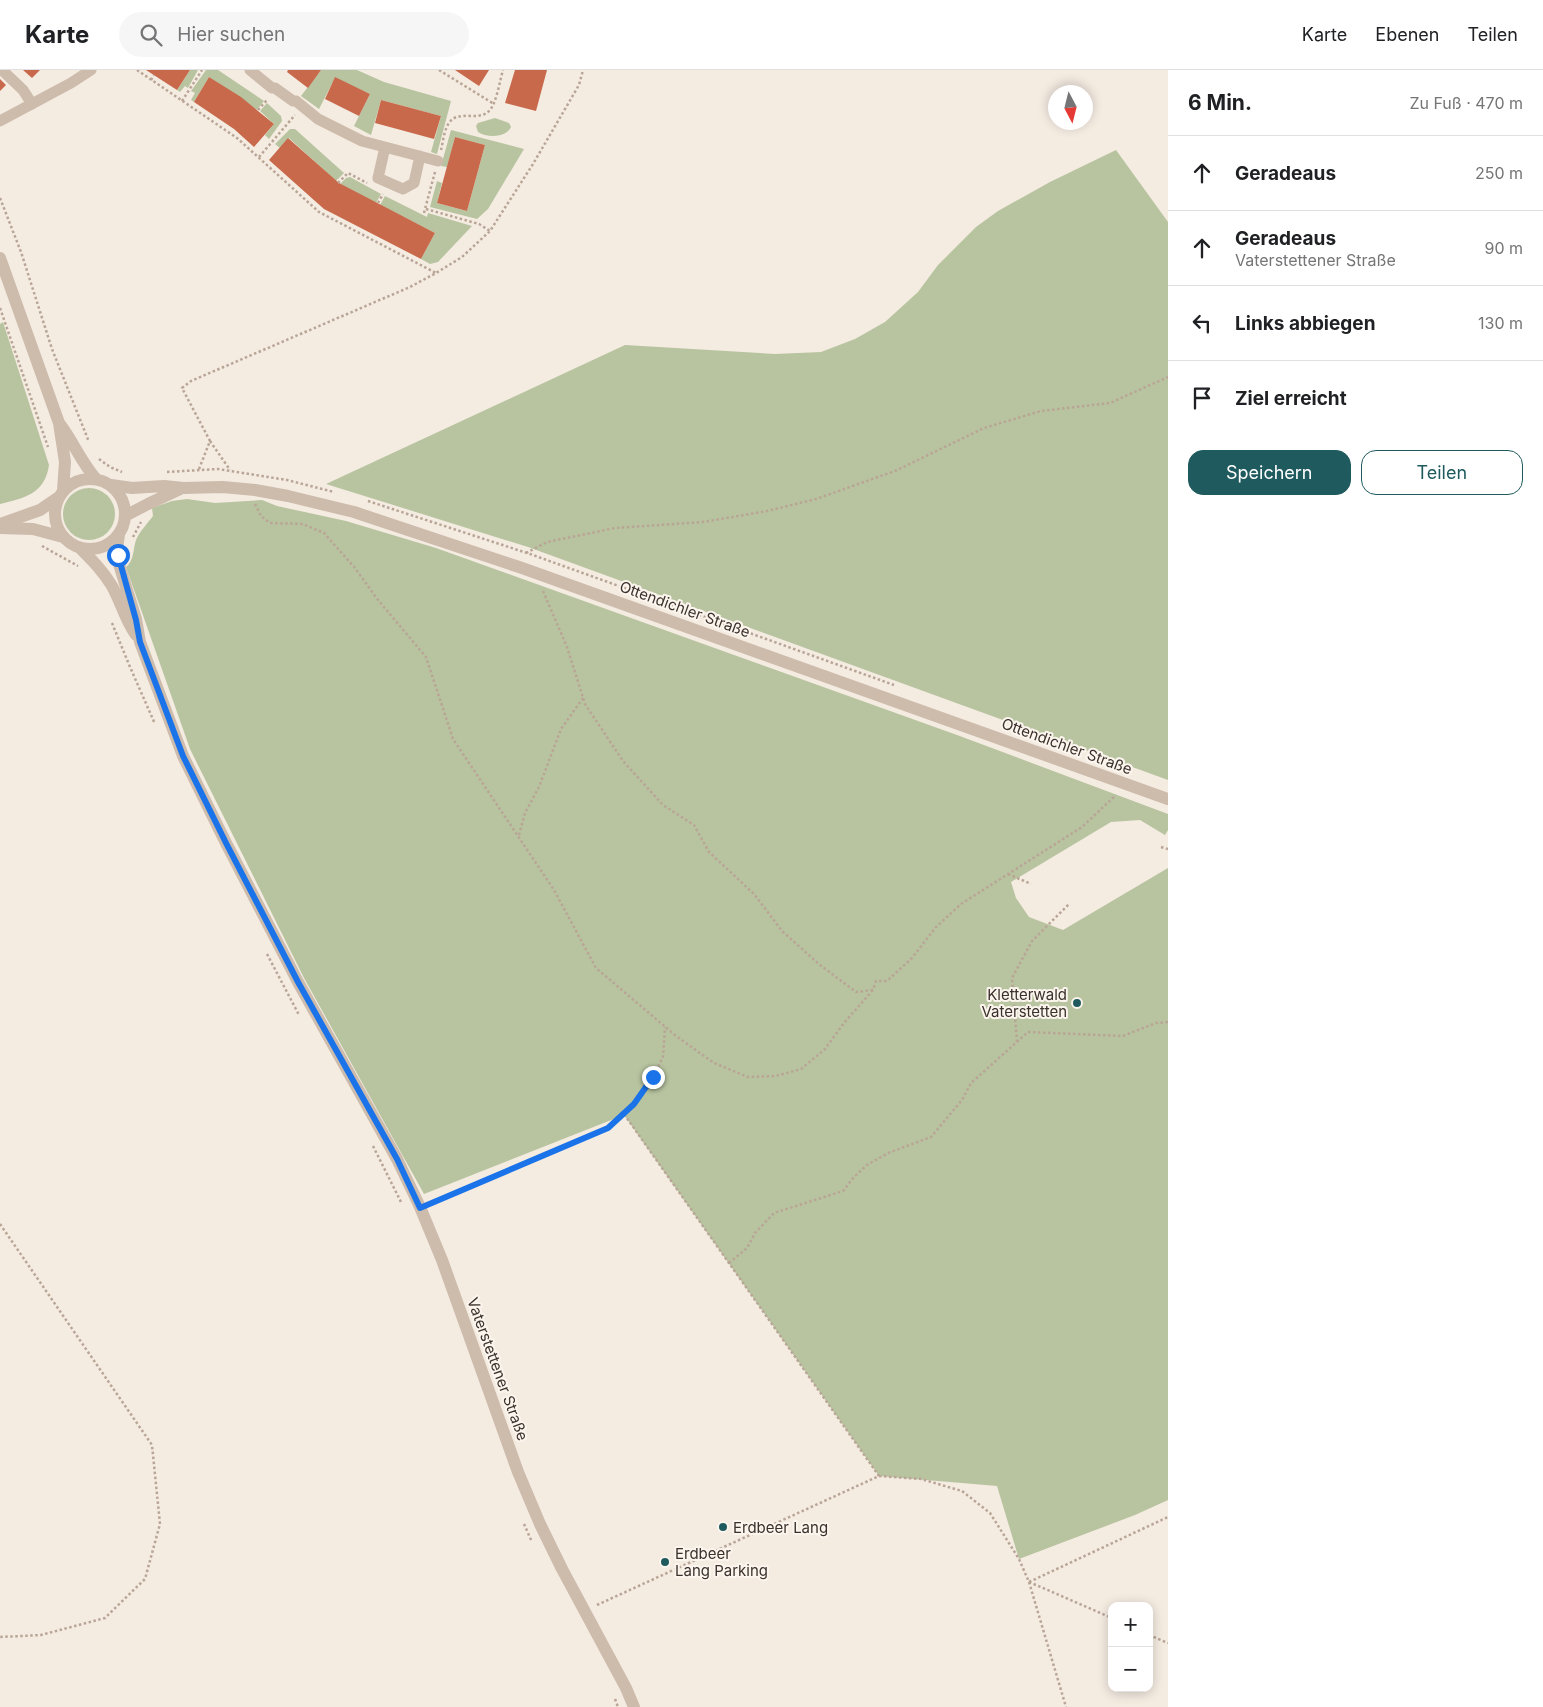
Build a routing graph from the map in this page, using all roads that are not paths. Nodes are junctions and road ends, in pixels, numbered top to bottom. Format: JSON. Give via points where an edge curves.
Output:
{"nodes":[{"id":1,"x":2,"y":70,"type":"edge"},
{"id":2,"x":91,"y":70,"type":"edge"},
{"id":3,"x":250,"y":70,"type":"edge"},
{"id":4,"x":32,"y":104,"type":"junction"},
{"id":5,"x":0,"y":120,"type":"edge"},
{"id":6,"x":385,"y":146,"type":"junction"},
{"id":7,"x":420,"y":156,"type":"junction"},
{"id":8,"x":438,"y":161,"type":"road end"},
{"id":9,"x":0,"y":258,"type":"edge"},
{"id":10,"x":60,"y":423,"type":"junction"},
{"id":11,"x":96,"y":479,"type":"junction"},
{"id":12,"x":111,"y":486,"type":"junction"},
{"id":13,"x":183,"y":488,"type":"junction"},
{"id":14,"x":61,"y":494,"type":"junction"},
{"id":15,"x":125,"y":516,"type":"junction"},
{"id":16,"x":0,"y":524,"type":"edge"},
{"id":17,"x":0,"y":528,"type":"edge"},
{"id":18,"x":119,"y":534,"type":"junction"},
{"id":19,"x":64,"y":537,"type":"junction"},
{"id":20,"x":80,"y":547,"type":"junction"},
{"id":21,"x":140,"y":642,"type":"junction"},
{"id":22,"x":1168,"y":799,"type":"edge"},
{"id":23,"x":634,"y":1707,"type":"edge"}],
"edges":[{"from":1,"to":4,"type":"street","via":[[23,90]]},
{"from":2,"to":4,"type":"street"},
{"from":3,"to":6,"type":"street","via":[[318,119],[362,141]]},
{"from":4,"to":5,"type":"street"},
{"from":6,"to":7,"type":"street"},
{"from":6,"to":7,"type":"street","via":[[378,178],[403,189],[414,183]]},
{"from":7,"to":8,"type":"street"},
{"from":9,"to":10,"type":"street"},
{"from":10,"to":11,"type":"street"},
{"from":10,"to":14,"type":"street","via":[[65,462]]},
{"from":11,"to":12,"type":"street"},
{"from":11,"to":14,"type":"street","via":[[78,481]]},
{"from":12,"to":13,"type":"street","name":"Ottendichler Straße"},
{"from":12,"to":15,"type":"street","via":[[123,502]]},
{"from":13,"to":15,"type":"street","name":"Ottendichler Straße"},
{"from":13,"to":22,"type":"street","name":"Ottendichler Straße","via":[[223,487],[288,496],[354,512],[511,564]]},
{"from":14,"to":16,"type":"street","via":[[40,510]]},
{"from":14,"to":19,"type":"street","via":[[55,513]]},
{"from":15,"to":18,"type":"street"},
{"from":17,"to":19,"type":"street","via":[[33,529]]},
{"from":18,"to":20,"type":"street","via":[[101,547]]},
{"from":18,"to":21,"type":"street","via":[[119,564]]},
{"from":19,"to":20,"type":"street"},
{"from":20,"to":21,"type":"street","via":[[105,575],[127,623]]},
{"from":21,"to":23,"type":"street","name":"Vaterstettener Straße","via":[[183,756],[226,843],[331,1043],[397,1159],[420,1208],[540,1524]]}]}
